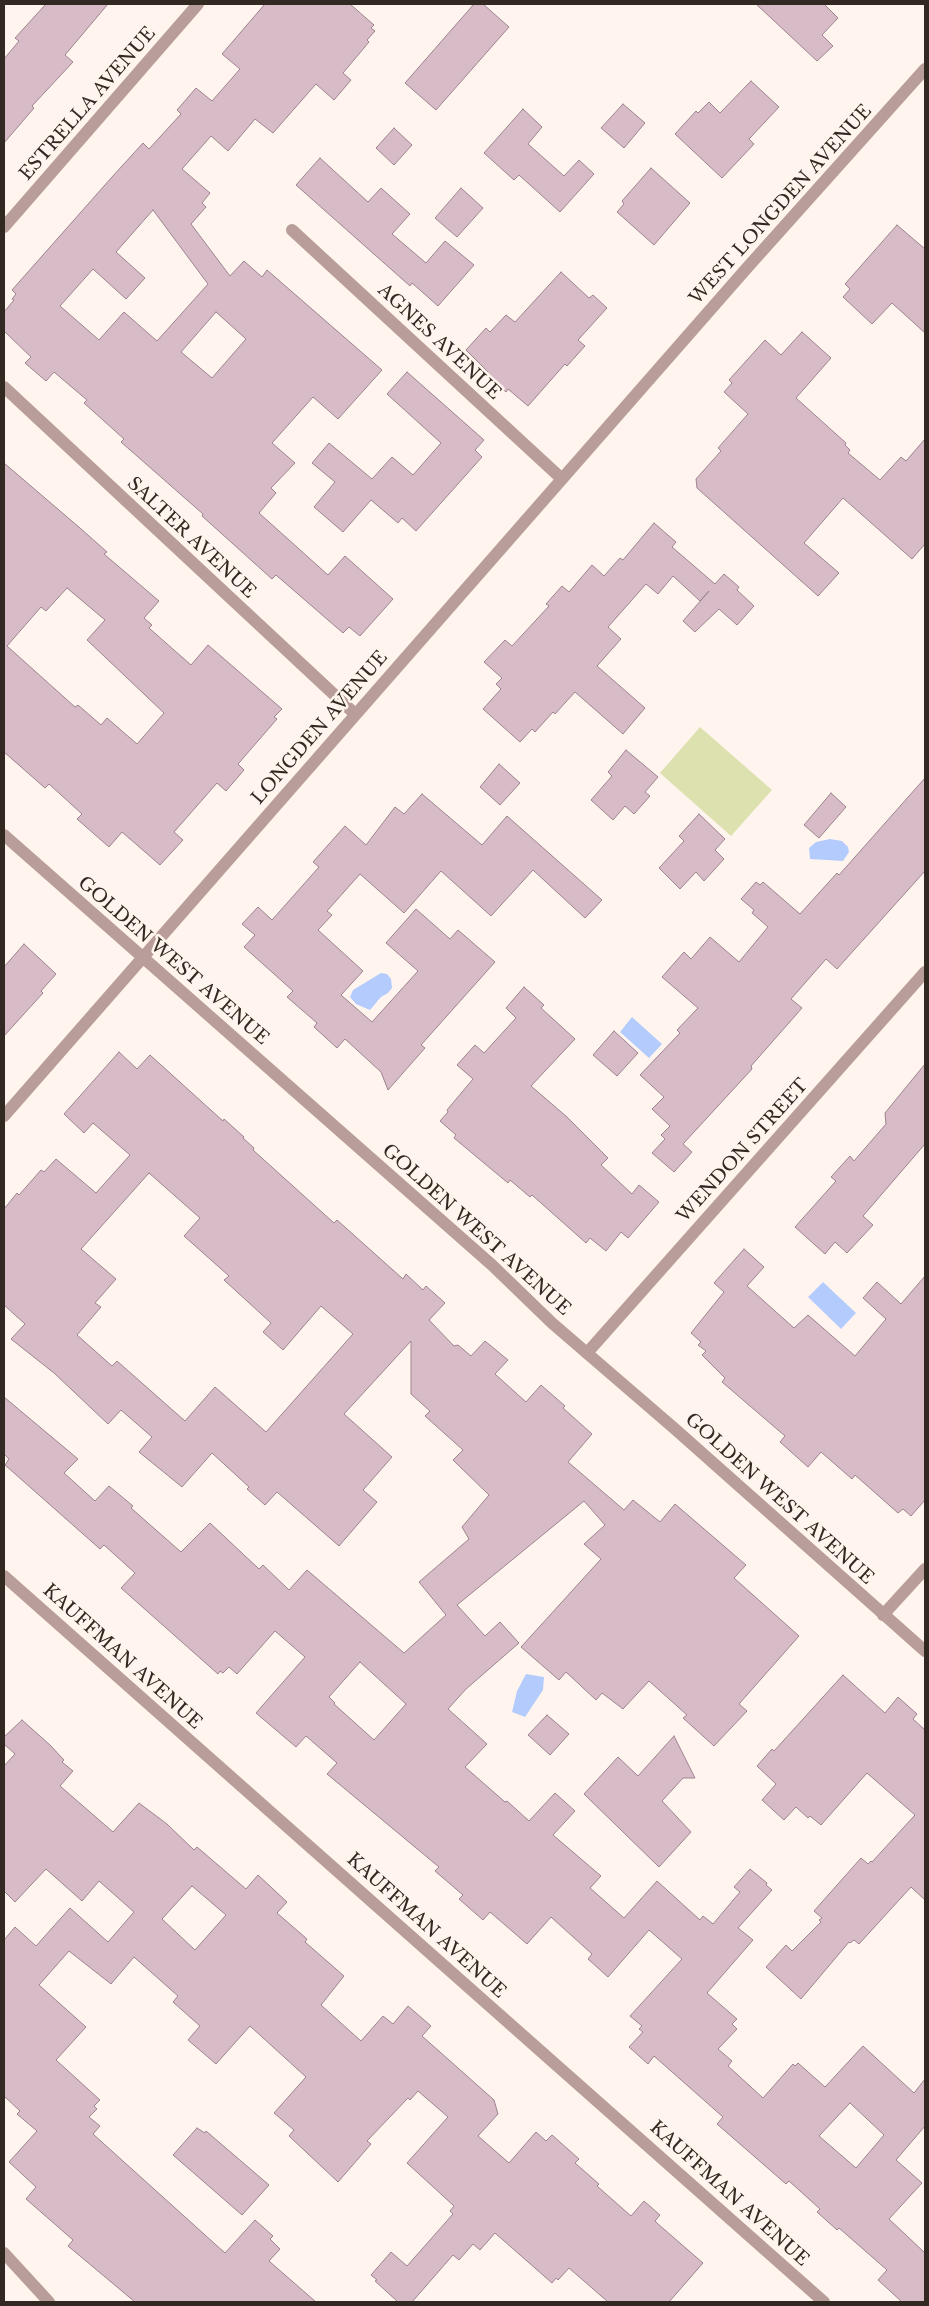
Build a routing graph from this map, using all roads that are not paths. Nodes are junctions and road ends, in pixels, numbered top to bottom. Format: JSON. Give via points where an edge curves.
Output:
{"nodes":[{"id":1,"x":198,"y":4,"type":"edge"},
{"id":2,"x":925,"y":69,"type":"edge"},
{"id":3,"x":4,"y":227,"type":"edge"},
{"id":4,"x":292,"y":230,"type":"dead end"},
{"id":5,"x":663,"y":364,"type":"joint"},
{"id":6,"x":4,"y":387,"type":"edge"},
{"id":7,"x":562,"y":479,"type":"junction"},
{"id":8,"x":355,"y":714,"type":"junction"},
{"id":9,"x":4,"y":835,"type":"edge"},
{"id":10,"x":142,"y":957,"type":"junction"},
{"id":11,"x":925,"y":972,"type":"edge"},
{"id":12,"x":4,"y":1116,"type":"edge"},
{"id":13,"x":587,"y":1353,"type":"junction"},
{"id":14,"x":925,"y":1569,"type":"edge"},
{"id":15,"x":4,"y":1576,"type":"edge"},
{"id":16,"x":883,"y":1615,"type":"junction"},
{"id":17,"x":925,"y":1651,"type":"edge"},
{"id":18,"x":4,"y":2253,"type":"edge"},
{"id":19,"x":49,"y":2302,"type":"edge"},
{"id":20,"x":824,"y":2302,"type":"edge"}],
"edges":[{"from":1,"to":3,"type":"street","name":"ESTRELLA AVENUE"},
{"from":2,"to":5,"type":"street","name":"WEST LONGDEN AVENUE"},
{"from":4,"to":7,"type":"street","name":"AGNES AVENUE"},
{"from":5,"to":7,"type":"street","name":"LONGDEN AVENUE"},
{"from":6,"to":8,"type":"street","name":"SALTER AVENUE"},
{"from":7,"to":8,"type":"street","name":"LONGDEN AVENUE"},
{"from":8,"to":10,"type":"street","name":"LONGDEN AVENUE"},
{"from":9,"to":10,"type":"street","name":"GOLDEN WEST AVENUE"},
{"from":10,"to":12,"type":"street","name":"LONGDEN AVENUE"},
{"from":10,"to":13,"type":"street","name":"GOLDEN WEST AVENUE","via":[[492,1265]]},
{"from":11,"to":13,"type":"street","name":"WENDON STREET"},
{"from":13,"to":16,"type":"street","name":"GOLDEN WEST AVENUE"},
{"from":14,"to":16,"type":"street"},
{"from":15,"to":20,"type":"street","name":"KAUFFMAN AVENUE"},
{"from":16,"to":17,"type":"street","name":"GOLDEN WEST AVENUE"},
{"from":18,"to":19,"type":"street"}]}
